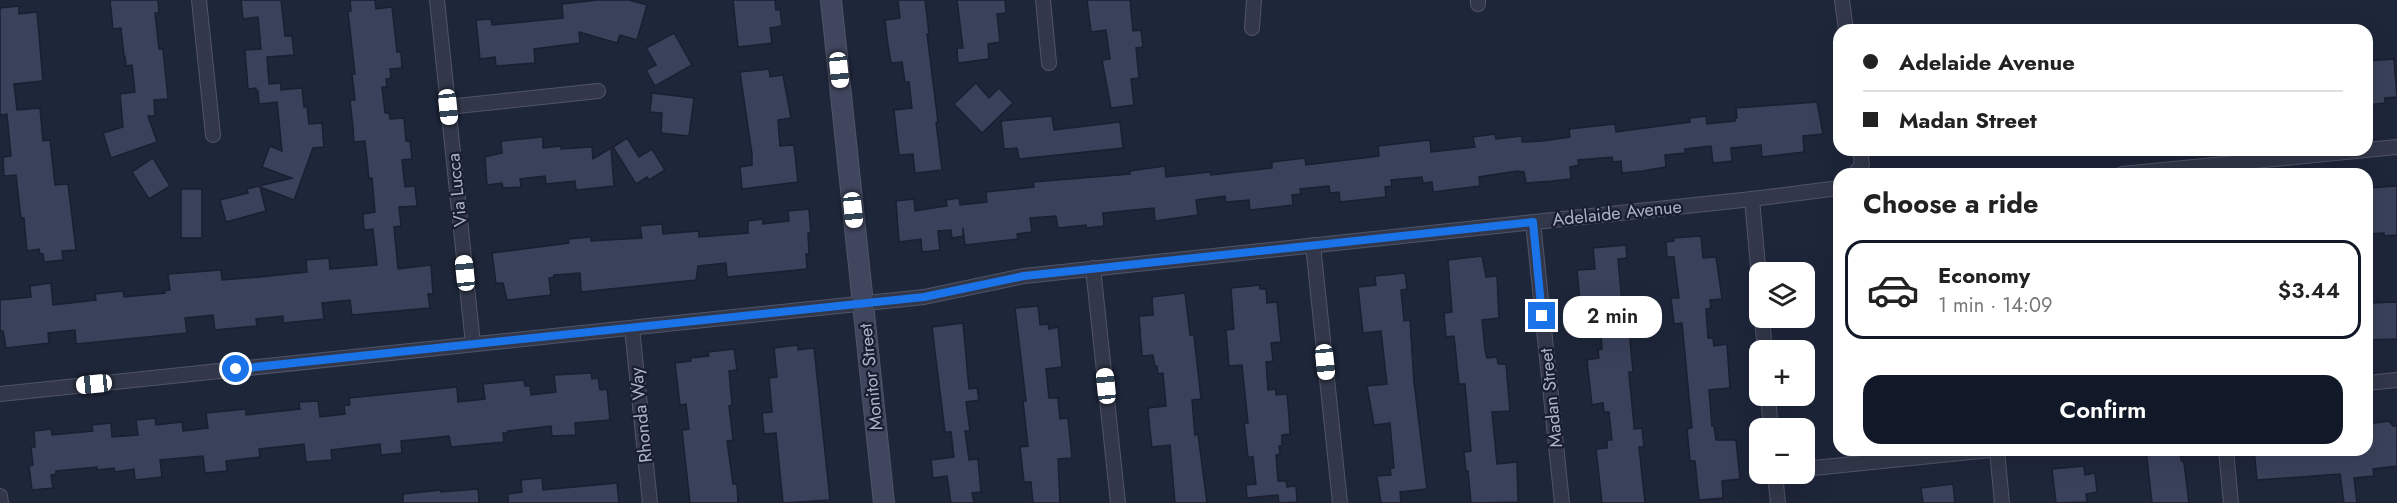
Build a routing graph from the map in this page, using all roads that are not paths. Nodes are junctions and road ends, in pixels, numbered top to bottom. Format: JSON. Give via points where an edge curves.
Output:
{"nodes":[{"id":1,"x":199,"y":0,"type":"edge"},
{"id":2,"x":437,"y":0,"type":"edge"},
{"id":3,"x":831,"y":0,"type":"edge"},
{"id":4,"x":1043,"y":0,"type":"edge"},
{"id":5,"x":1254,"y":0,"type":"edge"},
{"id":6,"x":1842,"y":0,"type":"edge"},
{"id":7,"x":1845,"y":24,"type":"edge"},
{"id":8,"x":1252,"y":28,"type":"dead end"},
{"id":9,"x":1048,"y":63,"type":"dead end"},
{"id":10,"x":598,"y":91,"type":"dead end"},
{"id":11,"x":448,"y":107,"type":"junction"},
{"id":12,"x":213,"y":135,"type":"dead end"},
{"id":13,"x":2397,"y":147,"type":"edge"},
{"id":14,"x":2373,"y":149,"type":"edge"},
{"id":15,"x":2305,"y":156,"type":"edge"},
{"id":16,"x":2183,"y":168,"type":"edge"},
{"id":17,"x":1833,"y":189,"type":"edge"},
{"id":18,"x":1752,"y":199,"type":"junction"},
{"id":19,"x":1533,"y":222,"type":"junction"},
{"id":20,"x":1313,"y":245,"type":"junction"},
{"id":21,"x":1758,"y":262,"type":"edge"},
{"id":22,"x":1093,"y":268,"type":"junction"},
{"id":23,"x":863,"y":304,"type":"junction"},
{"id":24,"x":632,"y":328,"type":"junction"},
{"id":25,"x":473,"y":344,"type":"junction"},
{"id":26,"x":2397,"y":380,"type":"edge"},
{"id":27,"x":2373,"y":382,"type":"edge"},
{"id":28,"x":0,"y":394,"type":"edge"},
{"id":29,"x":1931,"y":456,"type":"edge"},
{"id":30,"x":1998,"y":456,"type":"edge"},
{"id":31,"x":2227,"y":456,"type":"edge"},
{"id":32,"x":1815,"y":468,"type":"edge"},
{"id":33,"x":1775,"y":484,"type":"edge"},
{"id":34,"x":0,"y":496,"type":"edge"},
{"id":35,"x":1,"y":503,"type":"edge"},
{"id":36,"x":650,"y":503,"type":"edge"},
{"id":37,"x":884,"y":503,"type":"edge"},
{"id":38,"x":1118,"y":503,"type":"edge"},
{"id":39,"x":1340,"y":503,"type":"edge"},
{"id":40,"x":1562,"y":503,"type":"edge"},
{"id":41,"x":1778,"y":503,"type":"edge"},
{"id":42,"x":2002,"y":503,"type":"edge"},
{"id":43,"x":2231,"y":503,"type":"edge"}],
"edges":[{"from":1,"to":12,"type":"street"},
{"from":2,"to":11,"type":"street","name":"Via Lucca"},
{"from":3,"to":23,"type":"street","name":"Monitor Street"},
{"from":4,"to":9,"type":"street"},
{"from":5,"to":8,"type":"street"},
{"from":6,"to":7,"type":"street"},
{"from":10,"to":11,"type":"street"},
{"from":11,"to":25,"type":"street","name":"Via Lucca"},
{"from":13,"to":14,"type":"street"},
{"from":15,"to":16,"type":"street"},
{"from":17,"to":18,"type":"street","name":"Adelaide Avenue"},
{"from":18,"to":19,"type":"street","name":"Adelaide Avenue"},
{"from":18,"to":21,"type":"street"},
{"from":19,"to":20,"type":"street","name":"Adelaide Avenue"},
{"from":19,"to":40,"type":"street","name":"Madan Street"},
{"from":20,"to":22,"type":"street","name":"Adelaide Avenue"},
{"from":20,"to":39,"type":"street"},
{"from":22,"to":23,"type":"street","name":"Adelaide Avenue"},
{"from":22,"to":38,"type":"street"},
{"from":23,"to":24,"type":"street","name":"Adelaide Avenue"},
{"from":23,"to":37,"type":"street","name":"Monitor Street"},
{"from":24,"to":25,"type":"street","name":"Adelaide Avenue"},
{"from":24,"to":36,"type":"street","name":"Rhonda Way"},
{"from":25,"to":28,"type":"street","name":"Adelaide Avenue"},
{"from":26,"to":27,"type":"street"},
{"from":29,"to":32,"type":"street"},
{"from":30,"to":42,"type":"street"},
{"from":31,"to":43,"type":"street"},
{"from":33,"to":41,"type":"street"},
{"from":34,"to":35,"type":"street"}]}
